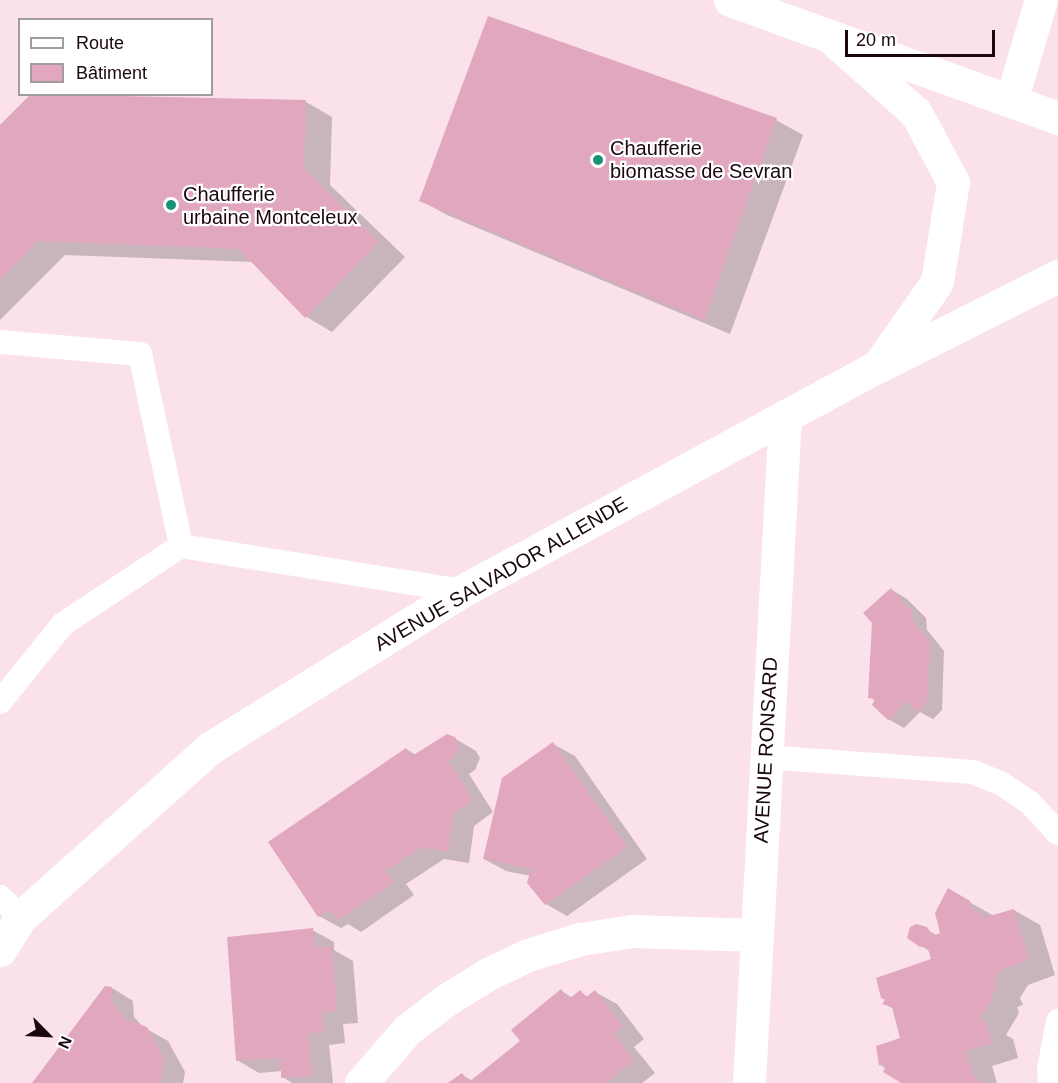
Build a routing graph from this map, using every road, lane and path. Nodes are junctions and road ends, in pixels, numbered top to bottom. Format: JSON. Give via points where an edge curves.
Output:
{"nodes":[{"id":1,"x":730,"y":0,"type":"edge"},
{"id":2,"x":1041,"y":0,"type":"edge"},
{"id":3,"x":829,"y":36,"type":"junction"},
{"id":4,"x":1011,"y":101,"type":"junction"},
{"id":5,"x":1058,"y":118,"type":"edge"},
{"id":6,"x":1058,"y":276,"type":"edge"},
{"id":7,"x":0,"y":342,"type":"edge"},
{"id":8,"x":877,"y":367,"type":"junction"},
{"id":9,"x":785,"y":416,"type":"junction"},
{"id":10,"x":181,"y":546,"type":"junction"},
{"id":11,"x":462,"y":591,"type":"junction"},
{"id":12,"x":0,"y":702,"type":"edge"},
{"id":13,"x":765,"y":757,"type":"junction"},
{"id":14,"x":1058,"y":834,"type":"edge"},
{"id":15,"x":10,"y":907,"type":"edge"},
{"id":16,"x":756,"y":935,"type":"junction"},
{"id":17,"x":0,"y":950,"type":"edge"},
{"id":18,"x":1058,"y":1021,"type":"edge"},
{"id":19,"x":361,"y":1083,"type":"edge"},
{"id":20,"x":748,"y":1083,"type":"edge"},
{"id":21,"x":1050,"y":1083,"type":"edge"}],
"edges":[{"from":1,"to":3,"type":"street"},
{"from":2,"to":4,"type":"street"},
{"from":3,"to":4,"type":"street"},
{"from":3,"to":8,"type":"street","via":[[916,112],[953,182],[937,282]]},
{"from":4,"to":5,"type":"street"},
{"from":6,"to":8,"type":"street","name":"AVENUE SALVADOR ALLENDE"},
{"from":7,"to":10,"type":"lane","via":[[140,354]]},
{"from":8,"to":9,"type":"street","name":"AVENUE SALVADOR ALLENDE"},
{"from":9,"to":11,"type":"street","name":"AVENUE SALVADOR ALLENDE"},
{"from":9,"to":13,"type":"street","name":"AVENUE RONSARD"},
{"from":10,"to":11,"type":"lane"},
{"from":10,"to":12,"type":"lane","via":[[63,624]]},
{"from":11,"to":15,"type":"street","name":"AVENUE SALVADOR ALLENDE","via":[[210,748]]},
{"from":13,"to":14,"type":"lane","via":[[973,772],[1002,784],[1030,803]]},
{"from":13,"to":16,"type":"street","name":"AVENUE RONSARD"},
{"from":15,"to":17,"type":"street","name":"AVENUE SALVADOR ALLENDE"},
{"from":16,"to":19,"type":"street","via":[[633,931],[580,939],[528,955],[446,1000],[407,1030]]},
{"from":16,"to":20,"type":"street","name":"AVENUE RONSARD"},
{"from":18,"to":21,"type":"lane"}]}
